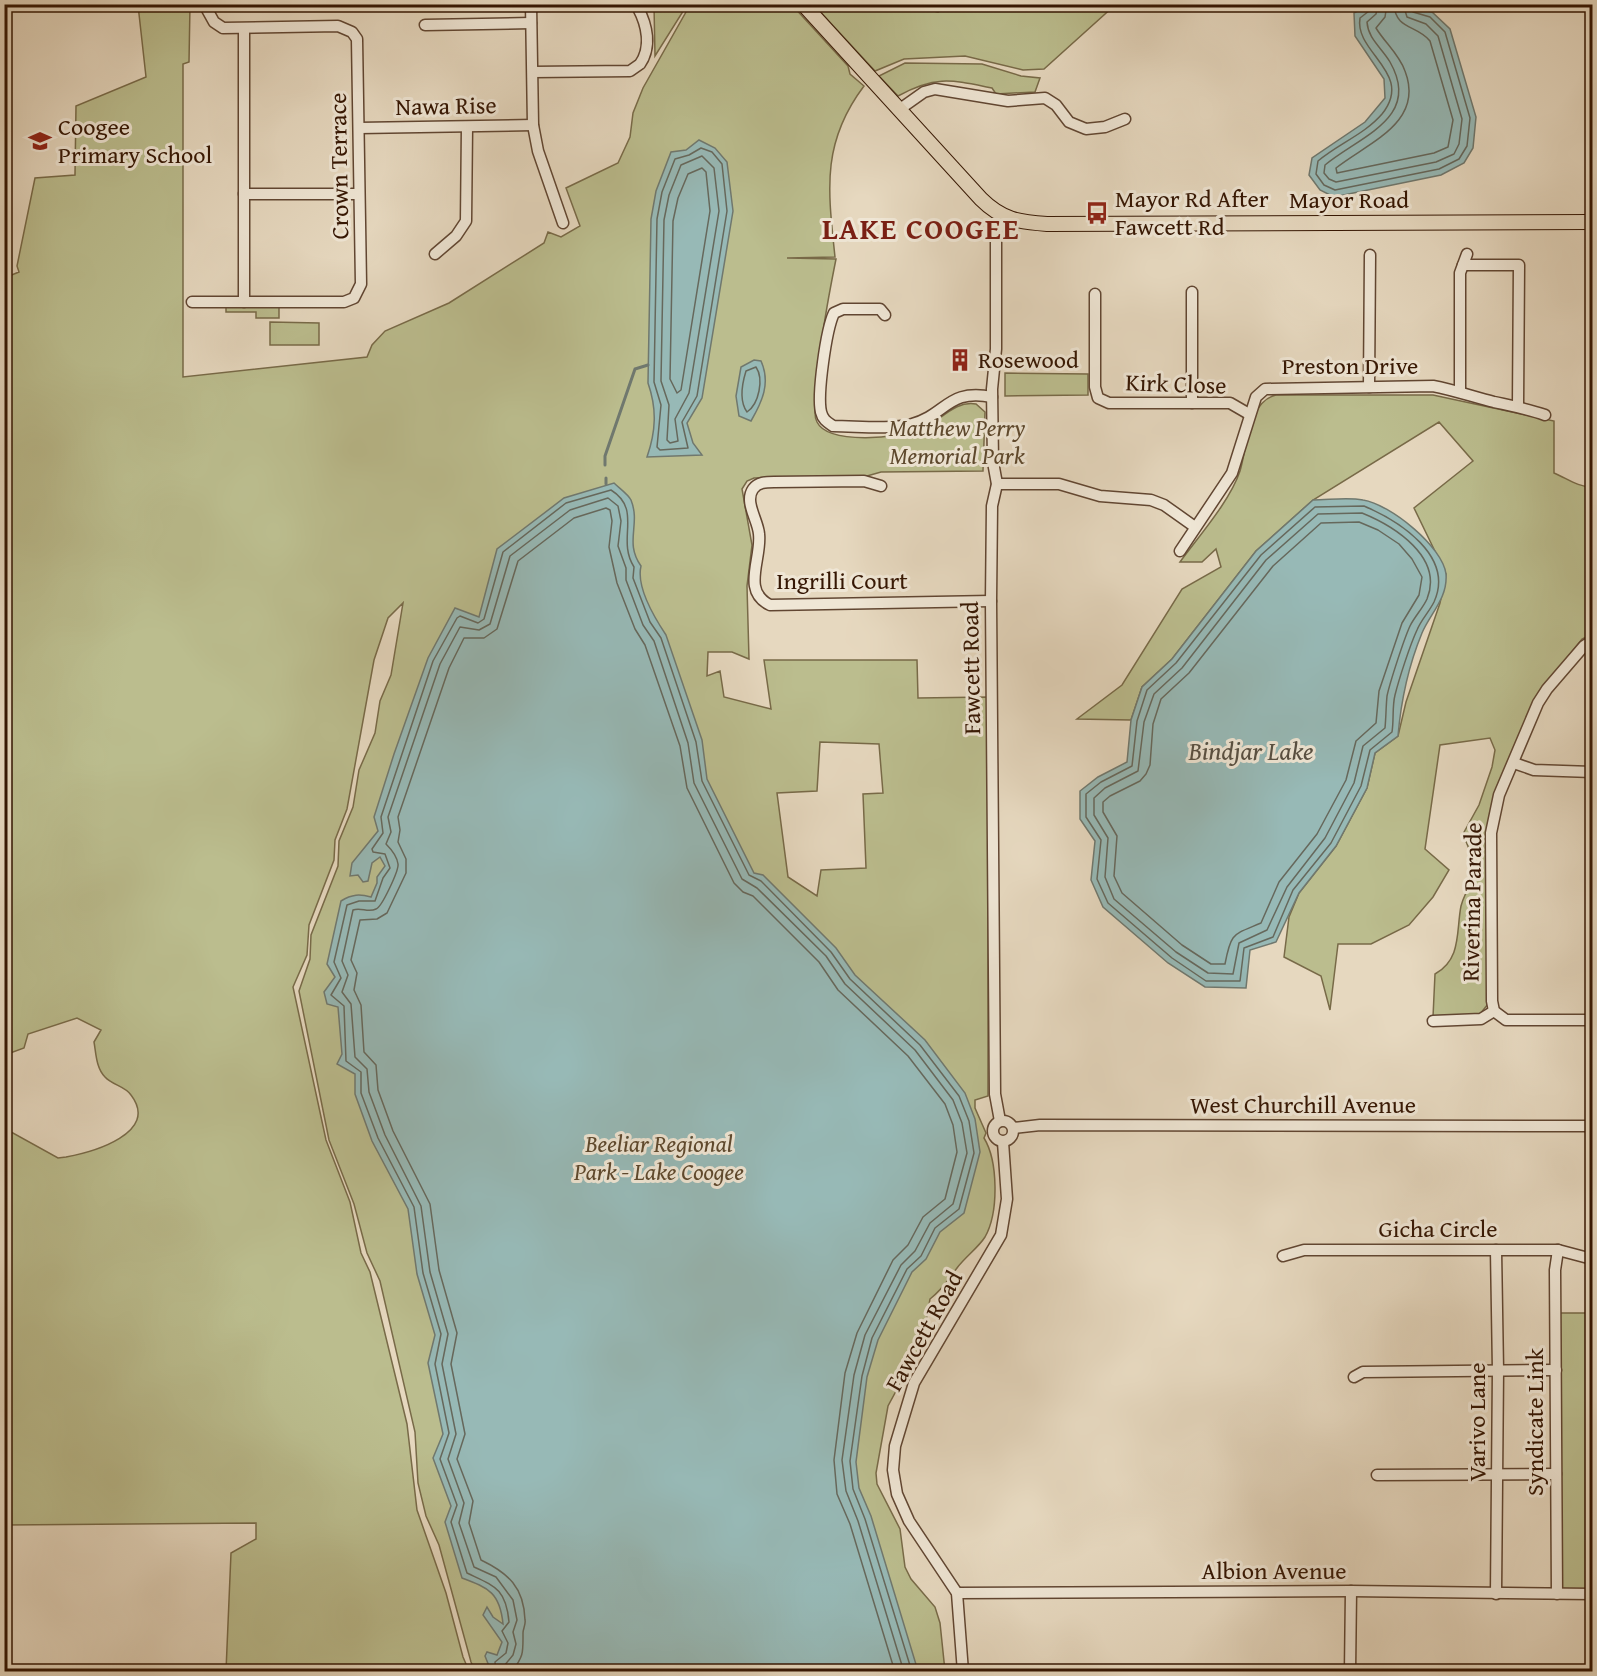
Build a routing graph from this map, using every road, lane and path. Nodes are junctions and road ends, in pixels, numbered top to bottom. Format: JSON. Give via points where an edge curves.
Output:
{"nodes":[{"id":1,"x":204,"y":4,"type":"edge"},
{"id":2,"x":531,"y":4,"type":"edge"},
{"id":3,"x":803,"y":4,"type":"edge"},
{"id":4,"x":638,"y":8,"type":"dead end"},
{"id":5,"x":531,"y":23,"type":"junction"},
{"id":6,"x":425,"y":25,"type":"dead end"},
{"id":7,"x":244,"y":29,"type":"junction"},
{"id":8,"x":533,"y":72,"type":"junction"},
{"id":9,"x":900,"y":109,"type":"junction"},
{"id":10,"x":1125,"y":119,"type":"dead end"},
{"id":11,"x":533,"y":125,"type":"junction"},
{"id":12,"x":359,"y":128,"type":"junction"},
{"id":13,"x":467,"y":128,"type":"junction"},
{"id":14,"x":244,"y":194,"type":"junction"},
{"id":15,"x":359,"y":194,"type":"junction"},
{"id":16,"x":1003,"y":217,"type":"junction"},
{"id":17,"x":1593,"y":222,"type":"edge"},
{"id":18,"x":563,"y":223,"type":"dead end"},
{"id":19,"x":435,"y":254,"type":"dead end"},
{"id":20,"x":1467,"y":254,"type":"dead end"},
{"id":21,"x":1370,"y":255,"type":"dead end"},
{"id":22,"x":1463,"y":265,"type":"junction"},
{"id":23,"x":1192,"y":292,"type":"dead end"},
{"id":24,"x":1095,"y":294,"type":"dead end"},
{"id":25,"x":192,"y":302,"type":"dead end"},
{"id":26,"x":244,"y":302,"type":"junction"},
{"id":27,"x":885,"y":315,"type":"dead end"},
{"id":28,"x":1369,"y":387,"type":"junction"},
{"id":29,"x":1460,"y":391,"type":"junction"},
{"id":30,"x":992,"y":397,"type":"junction"},
{"id":31,"x":1192,"y":403,"type":"junction"},
{"id":32,"x":1518,"y":405,"type":"junction"},
{"id":33,"x":1249,"y":414,"type":"junction"},
{"id":34,"x":1545,"y":415,"type":"dead end"},
{"id":35,"x":997,"y":484,"type":"junction"},
{"id":36,"x":881,"y":486,"type":"dead end"},
{"id":37,"x":1195,"y":527,"type":"junction"},
{"id":38,"x":1180,"y":551,"type":"dead end"},
{"id":39,"x":991,"y":601,"type":"junction"},
{"id":40,"x":1588,"y":643,"type":"edge"},
{"id":41,"x":1514,"y":763,"type":"junction"},
{"id":42,"x":1593,"y":772,"type":"edge"},
{"id":43,"x":1593,"y":853,"type":"edge"},
{"id":44,"x":1593,"y":923,"type":"edge"},
{"id":45,"x":1494,"y":1011,"type":"junction"},
{"id":46,"x":1593,"y":1020,"type":"edge"},
{"id":47,"x":1433,"y":1021,"type":"dead end"},
{"id":48,"x":1000,"y":1121,"type":"junction"},
{"id":49,"x":1593,"y":1126,"type":"edge"},
{"id":50,"x":1013,"y":1128,"type":"junction"},
{"id":51,"x":1003,"y":1142,"type":"junction"},
{"id":52,"x":1496,"y":1250,"type":"junction"},
{"id":53,"x":1558,"y":1250,"type":"junction"},
{"id":54,"x":1282,"y":1256,"type":"dead end"},
{"id":55,"x":1593,"y":1259,"type":"edge"},
{"id":56,"x":1498,"y":1370,"type":"junction"},
{"id":57,"x":1556,"y":1370,"type":"junction"},
{"id":58,"x":1354,"y":1377,"type":"dead end"},
{"id":59,"x":1497,"y":1474,"type":"junction"},
{"id":60,"x":1556,"y":1474,"type":"junction"},
{"id":61,"x":1377,"y":1475,"type":"dead end"},
{"id":62,"x":1351,"y":1591,"type":"junction"},
{"id":63,"x":957,"y":1593,"type":"junction"},
{"id":64,"x":1496,"y":1594,"type":"junction"},
{"id":65,"x":1557,"y":1594,"type":"junction"},
{"id":66,"x":1593,"y":1594,"type":"edge"},
{"id":67,"x":963,"y":1671,"type":"edge"},
{"id":68,"x":1350,"y":1671,"type":"edge"}],
"edges":[{"from":1,"to":7,"type":"street","name":"Crown Terrace","via":[[214,22],[223,28]]},
{"from":2,"to":5,"type":"street"},
{"from":3,"to":9,"type":"main road","name":"Mayor Road"},
{"from":4,"to":8,"type":"street","via":[[645,22],[647,44],[645,58],[630,71]]},
{"from":5,"to":6,"type":"street"},
{"from":5,"to":8,"type":"street"},
{"from":7,"to":12,"type":"street","name":"Crown Terrace","via":[[338,26],[352,32],[359,49]]},
{"from":7,"to":14,"type":"street"},
{"from":8,"to":11,"type":"street"},
{"from":9,"to":10,"type":"street","via":[[935,89],[1008,101],[1045,98],[1069,122],[1086,129]]},
{"from":9,"to":16,"type":"main road","name":"Mayor Road","via":[[981,199]]},
{"from":11,"to":13,"type":"street","name":"Nawa Rise"},
{"from":11,"to":18,"type":"street"},
{"from":12,"to":13,"type":"street","name":"Nawa Rise"},
{"from":12,"to":15,"type":"street","name":"Crown Terrace"},
{"from":13,"to":19,"type":"street","via":[[466,221],[456,237]]},
{"from":14,"to":15,"type":"street"},
{"from":14,"to":26,"type":"street"},
{"from":15,"to":26,"type":"street","name":"Crown Terrace","via":[[362,284],[354,298],[344,302]]},
{"from":16,"to":17,"type":"main road","name":"Mayor Road","via":[[1047,224]]},
{"from":16,"to":30,"type":"street","name":"Fawcett Road","via":[[996,233]]},
{"from":20,"to":22,"type":"street"},
{"from":21,"to":28,"type":"street"},
{"from":22,"to":29,"type":"street"},
{"from":22,"to":32,"type":"street","via":[[1519,265]]},
{"from":23,"to":31,"type":"street"},
{"from":24,"to":31,"type":"street","name":"Kirk Close","via":[[1098,398],[1109,403]]},
{"from":25,"to":26,"type":"street","name":"Crown Terrace"},
{"from":27,"to":30,"type":"street","via":[[880,309],[843,309],[834,313],[825,352],[820,411],[824,420],[833,426],[903,426],[923,419],[959,396]]},
{"from":28,"to":29,"type":"street","name":"Preston Drive","via":[[1433,386]]},
{"from":28,"to":33,"type":"street","name":"Preston Drive","via":[[1273,387],[1256,397]]},
{"from":29,"to":32,"type":"street","name":"Preston Drive"},
{"from":30,"to":35,"type":"street","name":"Fawcett Road"},
{"from":31,"to":33,"type":"street","name":"Kirk Close","via":[[1230,403]]},
{"from":32,"to":34,"type":"street","name":"Preston Drive"},
{"from":33,"to":37,"type":"street","name":"Preston Drive","via":[[1232,473]]},
{"from":35,"to":37,"type":"street","via":[[1059,484],[1100,496],[1151,500]]},
{"from":35,"to":39,"type":"street","name":"Fawcett Road","via":[[992,506]]},
{"from":36,"to":39,"type":"street","name":"Ingrilli Court","via":[[864,481],[774,482],[753,488],[749,498],[759,546],[753,584],[761,601],[770,605]]},
{"from":37,"to":38,"type":"street","name":"Preston Drive"},
{"from":39,"to":48,"type":"street","name":"Fawcett Road","via":[[995,1094]]},
{"from":40,"to":41,"type":"street","name":"Riverina Parade","via":[[1547,689]]},
{"from":41,"to":42,"type":"street","via":[[1534,770]]},
{"from":41,"to":45,"type":"street","name":"Riverina Parade","via":[[1498,795],[1491,833]]},
{"from":43,"to":44,"type":"street"},
{"from":45,"to":46,"type":"street","name":"Riverina Parade","via":[[1506,1020]]},
{"from":45,"to":47,"type":"street","via":[[1481,1020]]},
{"from":48,"to":50,"type":"street"},
{"from":48,"to":51,"type":"street","via":[[993,1126],[992,1133]]},
{"from":49,"to":50,"type":"street","name":"West Churchill Avenue"},
{"from":50,"to":51,"type":"street","via":[[1012,1137]]},
{"from":51,"to":63,"type":"street","name":"Fawcett Road","via":[[1006,1199],[1001,1235],[914,1383],[895,1446],[897,1494],[909,1521]]},
{"from":52,"to":53,"type":"street","name":"Gicha Circle"},
{"from":52,"to":54,"type":"street","name":"Gicha Circle","via":[[1304,1250]]},
{"from":52,"to":56,"type":"street","name":"Varivo Lane"},
{"from":53,"to":55,"type":"street","name":"Gicha Circle"},
{"from":53,"to":57,"type":"street","name":"Syndicate Link"},
{"from":56,"to":57,"type":"street"},
{"from":56,"to":58,"type":"street","via":[[1363,1371]]},
{"from":56,"to":59,"type":"street","name":"Varivo Lane"},
{"from":57,"to":60,"type":"street","name":"Syndicate Link"},
{"from":59,"to":60,"type":"street"},
{"from":59,"to":61,"type":"street"},
{"from":59,"to":64,"type":"street","name":"Varivo Lane"},
{"from":60,"to":65,"type":"street","name":"Syndicate Link"},
{"from":62,"to":63,"type":"street","name":"Albion Avenue"},
{"from":62,"to":64,"type":"street","name":"Albion Avenue"},
{"from":62,"to":68,"type":"street"},
{"from":63,"to":67,"type":"street","name":"Fawcett Road"},
{"from":64,"to":65,"type":"street","name":"Albion Avenue"},
{"from":65,"to":66,"type":"street","name":"Albion Avenue"}]}
